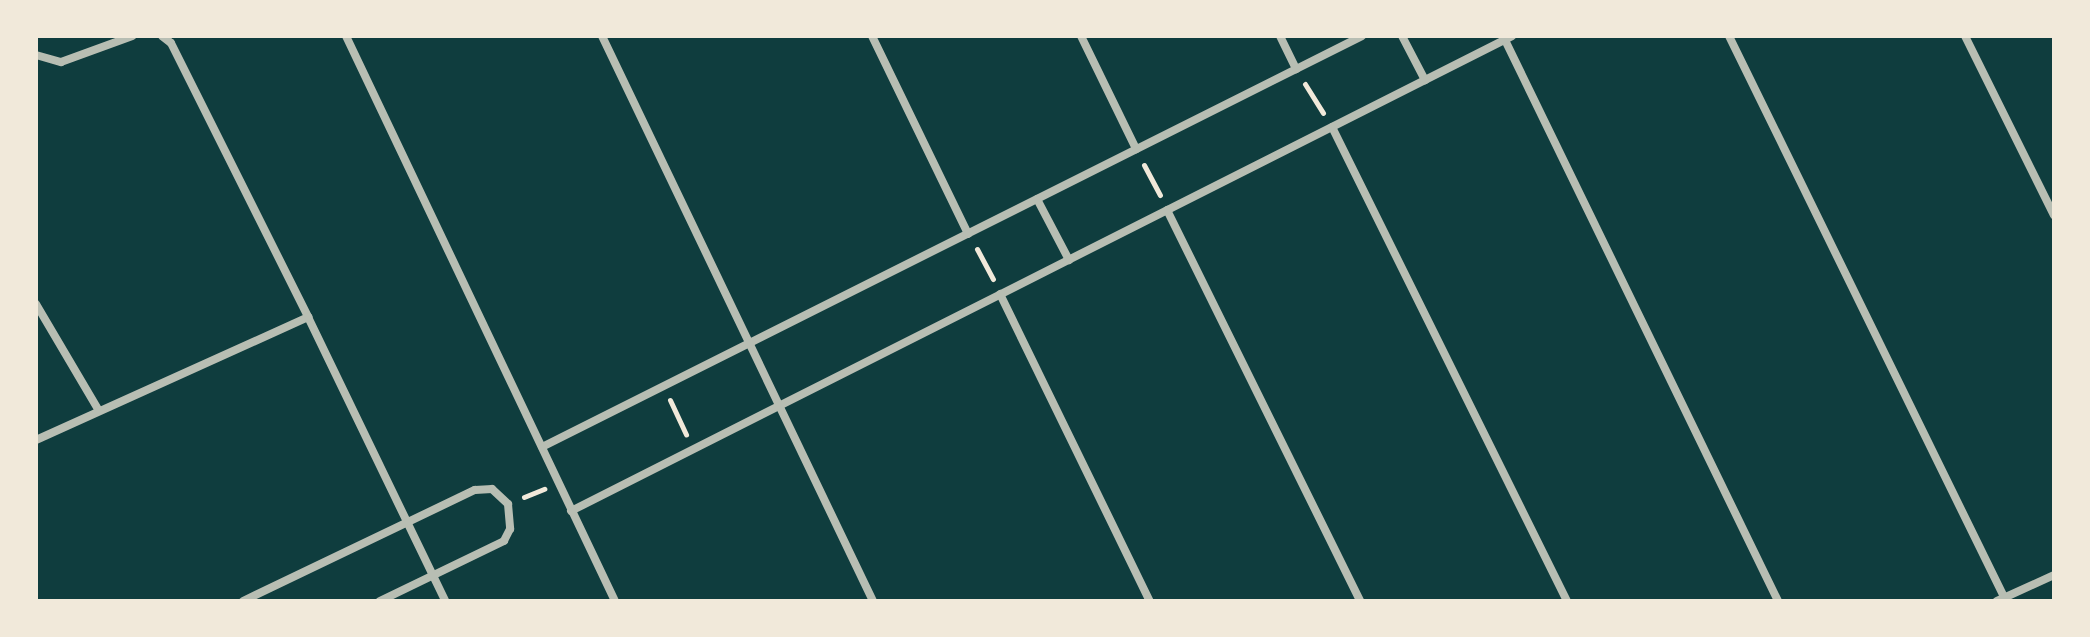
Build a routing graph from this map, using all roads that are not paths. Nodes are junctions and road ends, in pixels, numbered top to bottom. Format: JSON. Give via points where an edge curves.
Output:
{"nodes":[{"id":1,"x":132,"y":36,"type":"edge"},
{"id":2,"x":162,"y":36,"type":"edge"},
{"id":3,"x":346,"y":36,"type":"edge"},
{"id":4,"x":602,"y":36,"type":"edge"},
{"id":5,"x":872,"y":36,"type":"edge"},
{"id":6,"x":1081,"y":36,"type":"edge"},
{"id":7,"x":1280,"y":36,"type":"edge"},
{"id":8,"x":1362,"y":36,"type":"edge"},
{"id":9,"x":1402,"y":36,"type":"edge"},
{"id":10,"x":1729,"y":36,"type":"edge"},
{"id":11,"x":1965,"y":36,"type":"edge"},
{"id":12,"x":1509,"y":38,"type":"edge"},
{"id":13,"x":36,"y":55,"type":"edge"},
{"id":14,"x":1296,"y":69,"type":"junction"},
{"id":15,"x":1425,"y":80,"type":"junction"},
{"id":16,"x":1332,"y":127,"type":"junction"},
{"id":17,"x":1136,"y":149,"type":"junction"},
{"id":18,"x":1037,"y":199,"type":"junction"},
{"id":19,"x":1167,"y":210,"type":"junction"},
{"id":20,"x":2054,"y":215,"type":"edge"},
{"id":21,"x":968,"y":234,"type":"junction"},
{"id":22,"x":1069,"y":260,"type":"junction"},
{"id":23,"x":1000,"y":294,"type":"junction"},
{"id":24,"x":36,"y":304,"type":"edge"},
{"id":25,"x":308,"y":317,"type":"junction"},
{"id":26,"x":749,"y":343,"type":"junction"},
{"id":27,"x":779,"y":406,"type":"junction"},
{"id":28,"x":99,"y":411,"type":"junction"},
{"id":29,"x":36,"y":440,"type":"edge"},
{"id":30,"x":542,"y":447,"type":"junction"},
{"id":31,"x":571,"y":511,"type":"junction"},
{"id":32,"x":408,"y":522,"type":"junction"},
{"id":33,"x":432,"y":575,"type":"junction"},
{"id":34,"x":2054,"y":575,"type":"edge"},
{"id":35,"x":2002,"y":600,"type":"edge"},
{"id":36,"x":243,"y":601,"type":"edge"},
{"id":37,"x":380,"y":601,"type":"edge"},
{"id":38,"x":445,"y":601,"type":"edge"},
{"id":39,"x":615,"y":601,"type":"edge"},
{"id":40,"x":873,"y":601,"type":"edge"},
{"id":41,"x":1150,"y":601,"type":"edge"},
{"id":42,"x":1360,"y":601,"type":"edge"},
{"id":43,"x":1567,"y":601,"type":"edge"},
{"id":44,"x":1778,"y":601,"type":"edge"}],
"edges":[{"from":1,"to":13,"type":"street","via":[[61,62]]},
{"from":2,"to":25,"type":"street","via":[[171,43]]},
{"from":3,"to":30,"type":"street"},
{"from":4,"to":26,"type":"street"},
{"from":5,"to":21,"type":"street"},
{"from":6,"to":17,"type":"street"},
{"from":7,"to":14,"type":"street"},
{"from":8,"to":14,"type":"street"},
{"from":9,"to":15,"type":"street"},
{"from":10,"to":35,"type":"street"},
{"from":11,"to":20,"type":"street"},
{"from":12,"to":15,"type":"street"},
{"from":12,"to":44,"type":"street"},
{"from":14,"to":17,"type":"street"},
{"from":15,"to":16,"type":"street"},
{"from":16,"to":19,"type":"street"},
{"from":16,"to":43,"type":"street"},
{"from":17,"to":18,"type":"street"},
{"from":18,"to":21,"type":"street"},
{"from":18,"to":22,"type":"street"},
{"from":19,"to":22,"type":"street"},
{"from":19,"to":42,"type":"street"},
{"from":21,"to":26,"type":"street"},
{"from":22,"to":23,"type":"street"},
{"from":23,"to":27,"type":"street"},
{"from":23,"to":41,"type":"street"},
{"from":24,"to":28,"type":"street"},
{"from":25,"to":28,"type":"street"},
{"from":25,"to":32,"type":"street"},
{"from":26,"to":27,"type":"street"},
{"from":26,"to":30,"type":"street"},
{"from":27,"to":31,"type":"street"},
{"from":27,"to":40,"type":"street"},
{"from":28,"to":29,"type":"street"},
{"from":30,"to":31,"type":"street"},
{"from":31,"to":39,"type":"street"},
{"from":32,"to":33,"type":"street"},
{"from":32,"to":33,"type":"street","via":[[475,490],[492,489],[508,504],[510,529],[504,541]]},
{"from":32,"to":36,"type":"street"},
{"from":33,"to":37,"type":"street"},
{"from":33,"to":38,"type":"street"},
{"from":34,"to":35,"type":"street"}]}
